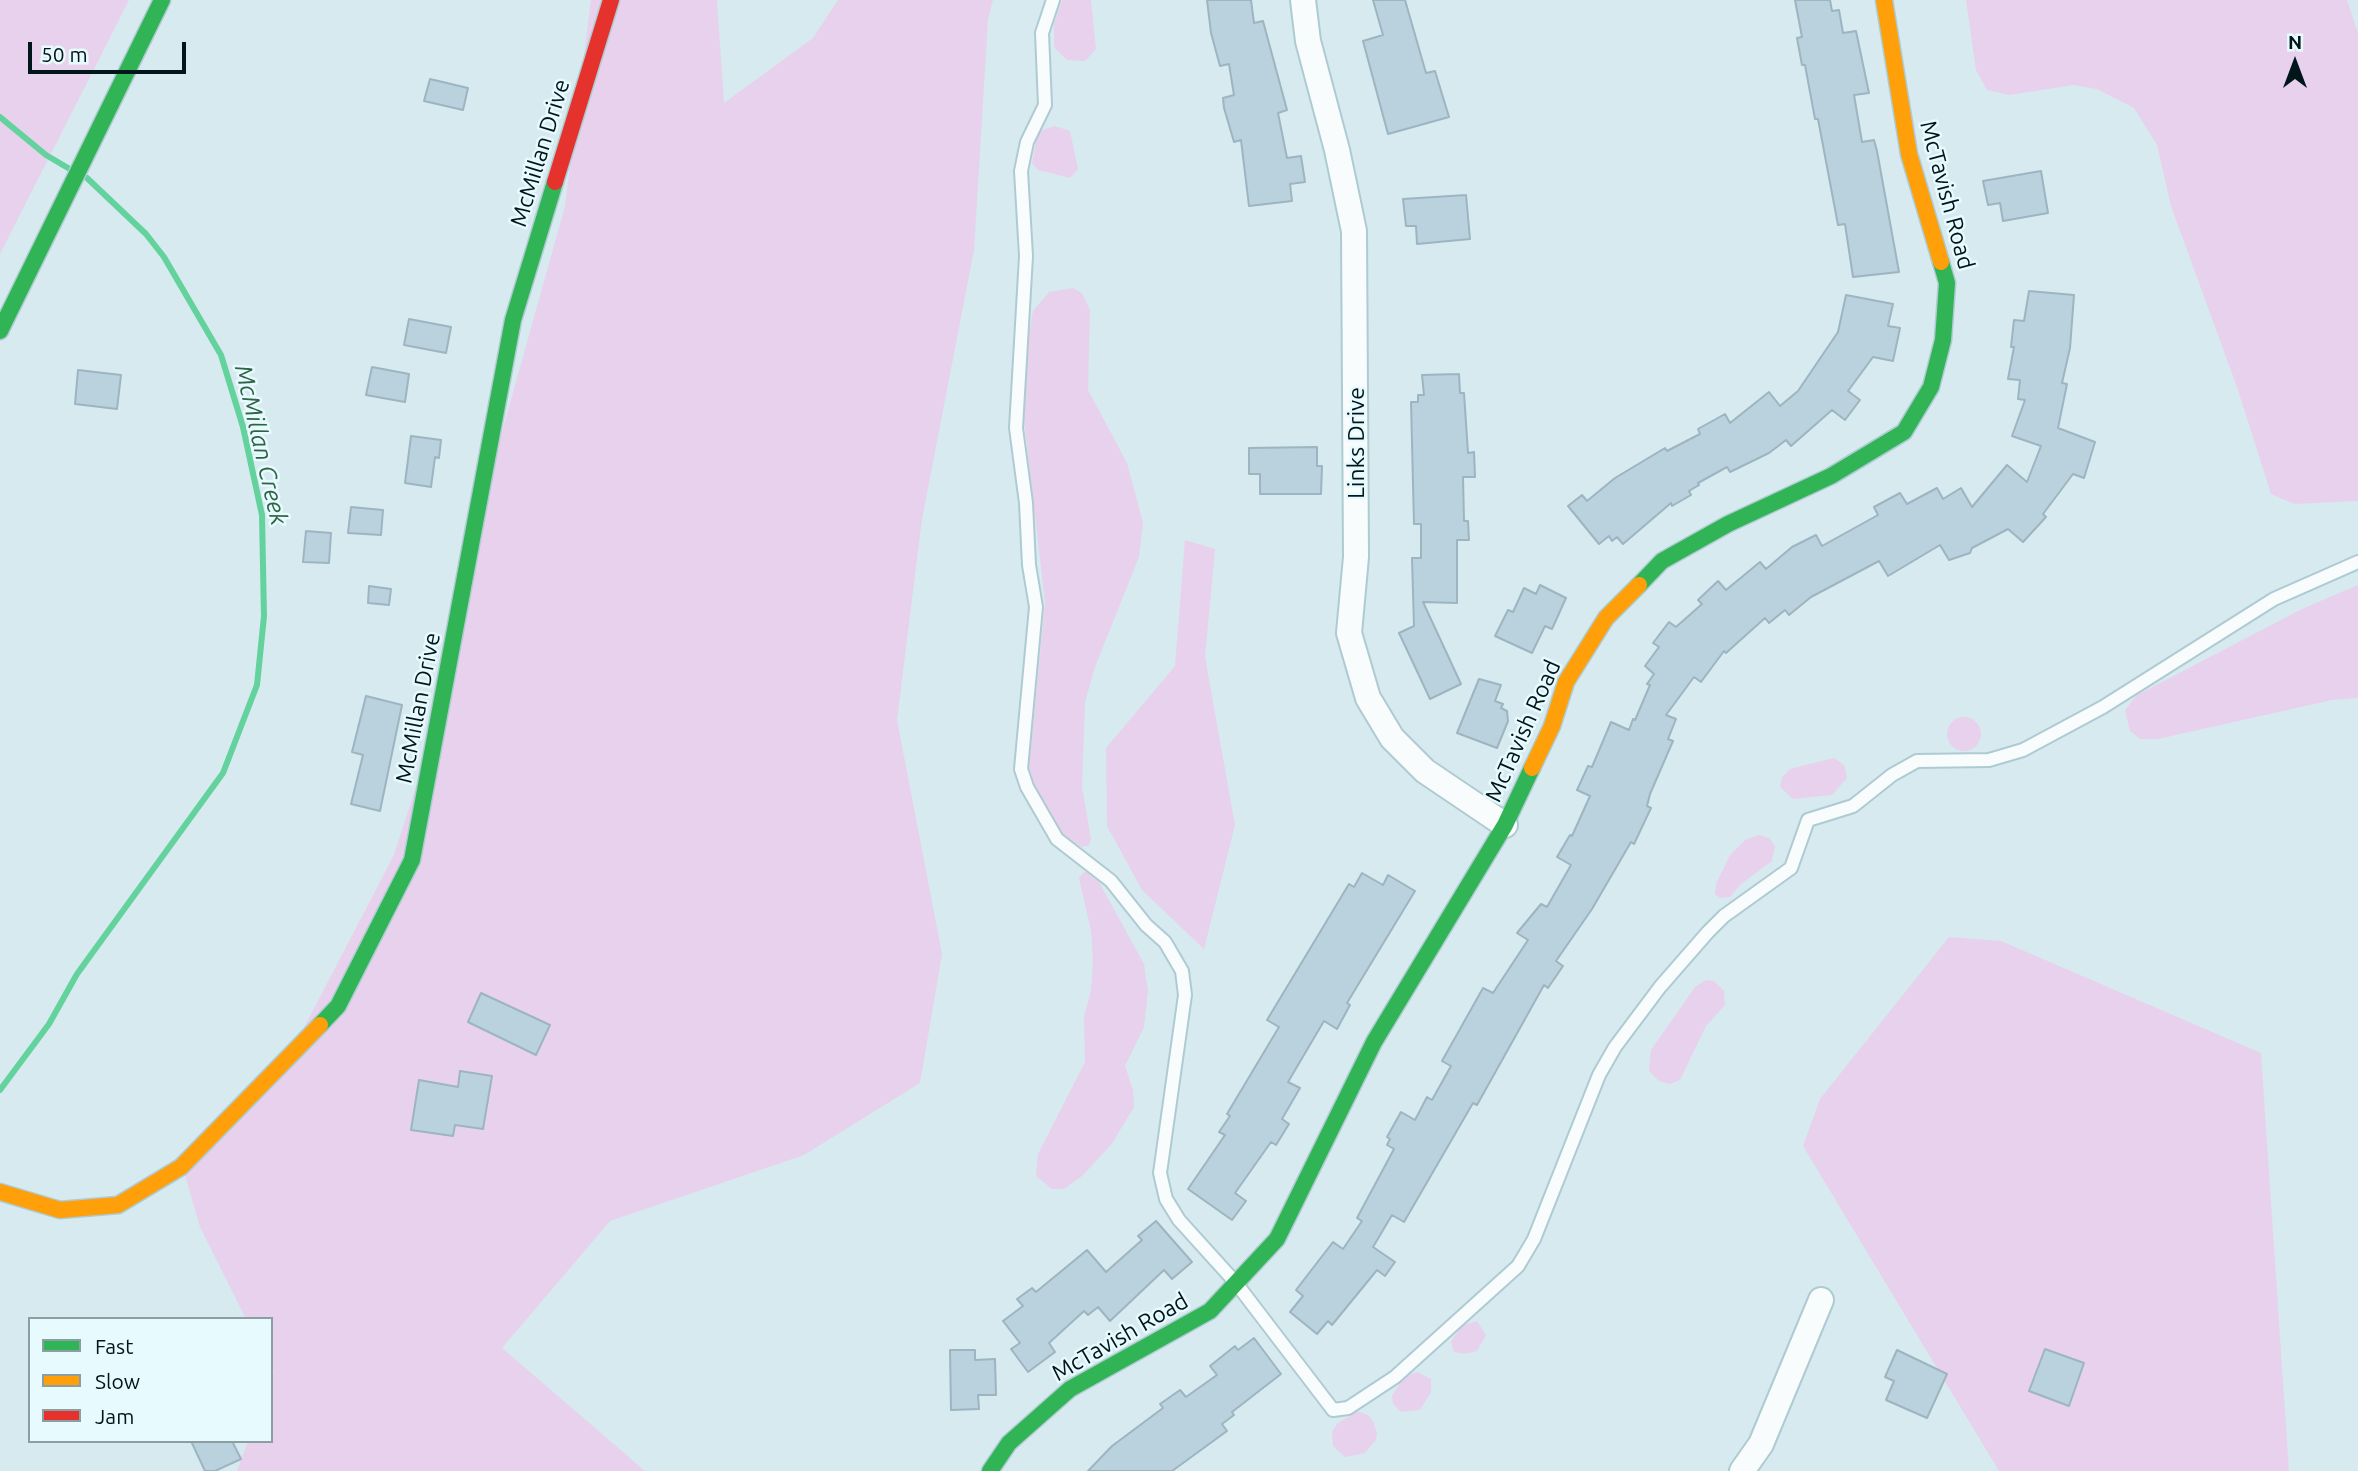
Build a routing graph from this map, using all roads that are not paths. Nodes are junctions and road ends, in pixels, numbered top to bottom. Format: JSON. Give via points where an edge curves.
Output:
{"nodes":[{"id":1,"x":162,"y":0,"type":"edge"},
{"id":2,"x":611,"y":0,"type":"edge"},
{"id":3,"x":1053,"y":0,"type":"edge"},
{"id":4,"x":1303,"y":0,"type":"edge"},
{"id":5,"x":1884,"y":0,"type":"edge"},
{"id":6,"x":0,"y":331,"type":"edge"},
{"id":7,"x":2358,"y":562,"type":"edge"},
{"id":8,"x":1505,"y":825,"type":"junction"},
{"id":9,"x":0,"y":1192,"type":"edge"},
{"id":10,"x":1236,"y":1283,"type":"junction"},
{"id":11,"x":1821,"y":1300,"type":"dead end"},
{"id":12,"x":990,"y":1471,"type":"edge"},
{"id":13,"x":1742,"y":1471,"type":"edge"}],
"edges":[{"from":1,"to":6,"type":"street"},
{"from":2,"to":9,"type":"street","name":"McMillan Drive","via":[[513,320],[412,860],[369,946],[338,1006],[181,1167],[118,1205],[60,1210]]},
{"from":3,"to":10,"type":"lane","via":[[1042,33],[1045,105],[1027,142],[1021,171],[1026,256],[1017,440],[1036,607],[1021,769],[1058,839],[1111,881],[1165,942],[1182,971],[1185,995],[1162,1190],[1179,1220]]},
{"from":4,"to":8,"type":"street","name":"Links Drive","via":[[1307,41],[1354,231],[1356,557],[1349,633],[1368,698],[1392,738],[1425,771]]},
{"from":5,"to":8,"type":"street","name":"McTavish Road","via":[[1909,154],[1947,283],[1942,340],[1931,387],[1905,432],[1831,476],[1662,561],[1616,609],[1566,682],[1552,726]]},
{"from":7,"to":10,"type":"lane","via":[[2274,599],[2104,707],[2023,750],[1989,760],[1917,761],[1853,806],[1808,821],[1791,869],[1708,932],[1615,1047],[1534,1239],[1518,1266],[1395,1377],[1348,1408],[1337,1411],[1328,1405]]},
{"from":8,"to":10,"type":"street","name":"McTavish Road","via":[[1374,1042],[1276,1239]]},
{"from":10,"to":12,"type":"street","name":"McTavish Road","via":[[1210,1311],[1070,1389],[1009,1443]]},
{"from":11,"to":13,"type":"street","via":[[1761,1444]]}]}
